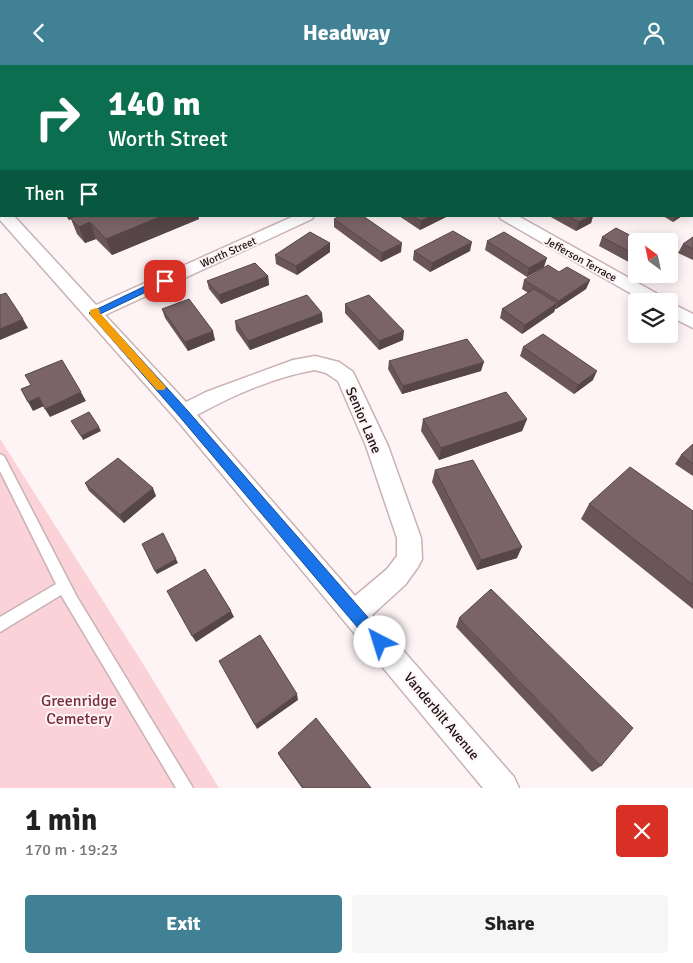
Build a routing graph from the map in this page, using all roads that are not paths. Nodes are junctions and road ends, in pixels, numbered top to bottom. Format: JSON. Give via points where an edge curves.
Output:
{"nodes":[{"id":1,"x":6,"y":217,"type":"edge"},
{"id":2,"x":305,"y":217,"type":"edge"},
{"id":3,"x":508,"y":217,"type":"edge"},
{"id":4,"x":643,"y":293,"type":"edge"},
{"id":5,"x":678,"y":312,"type":"edge"},
{"id":6,"x":94,"y":313,"type":"junction"},
{"id":7,"x":691,"y":317,"type":"edge"},
{"id":8,"x":183,"y":413,"type":"junction"},
{"id":9,"x":0,"y":459,"type":"edge"},
{"id":10,"x":64,"y":586,"type":"junction"},
{"id":11,"x":355,"y":613,"type":"junction"},
{"id":12,"x":0,"y":625,"type":"edge"},
{"id":13,"x":185,"y":788,"type":"edge"},
{"id":14,"x":503,"y":788,"type":"edge"}],
"edges":[{"from":1,"to":6,"type":"street","name":"Vanderbilt Avenue"},
{"from":2,"to":6,"type":"street","name":"Worth Street"},
{"from":3,"to":4,"type":"street","name":"Jefferson Terrace"},
{"from":5,"to":7,"type":"street"},
{"from":6,"to":8,"type":"street","name":"Vanderbilt Avenue"},
{"from":8,"to":11,"type":"street","name":"Vanderbilt Avenue"},
{"from":8,"to":11,"type":"street","name":"Senior Lane","via":[[213,397],[293,367],[315,363],[332,367],[346,377],[376,446],[409,538],[409,559],[396,577]]},
{"from":9,"to":10,"type":"lane"},
{"from":10,"to":12,"type":"lane"},
{"from":10,"to":13,"type":"lane"},
{"from":11,"to":14,"type":"street","name":"Vanderbilt Avenue"}]}
